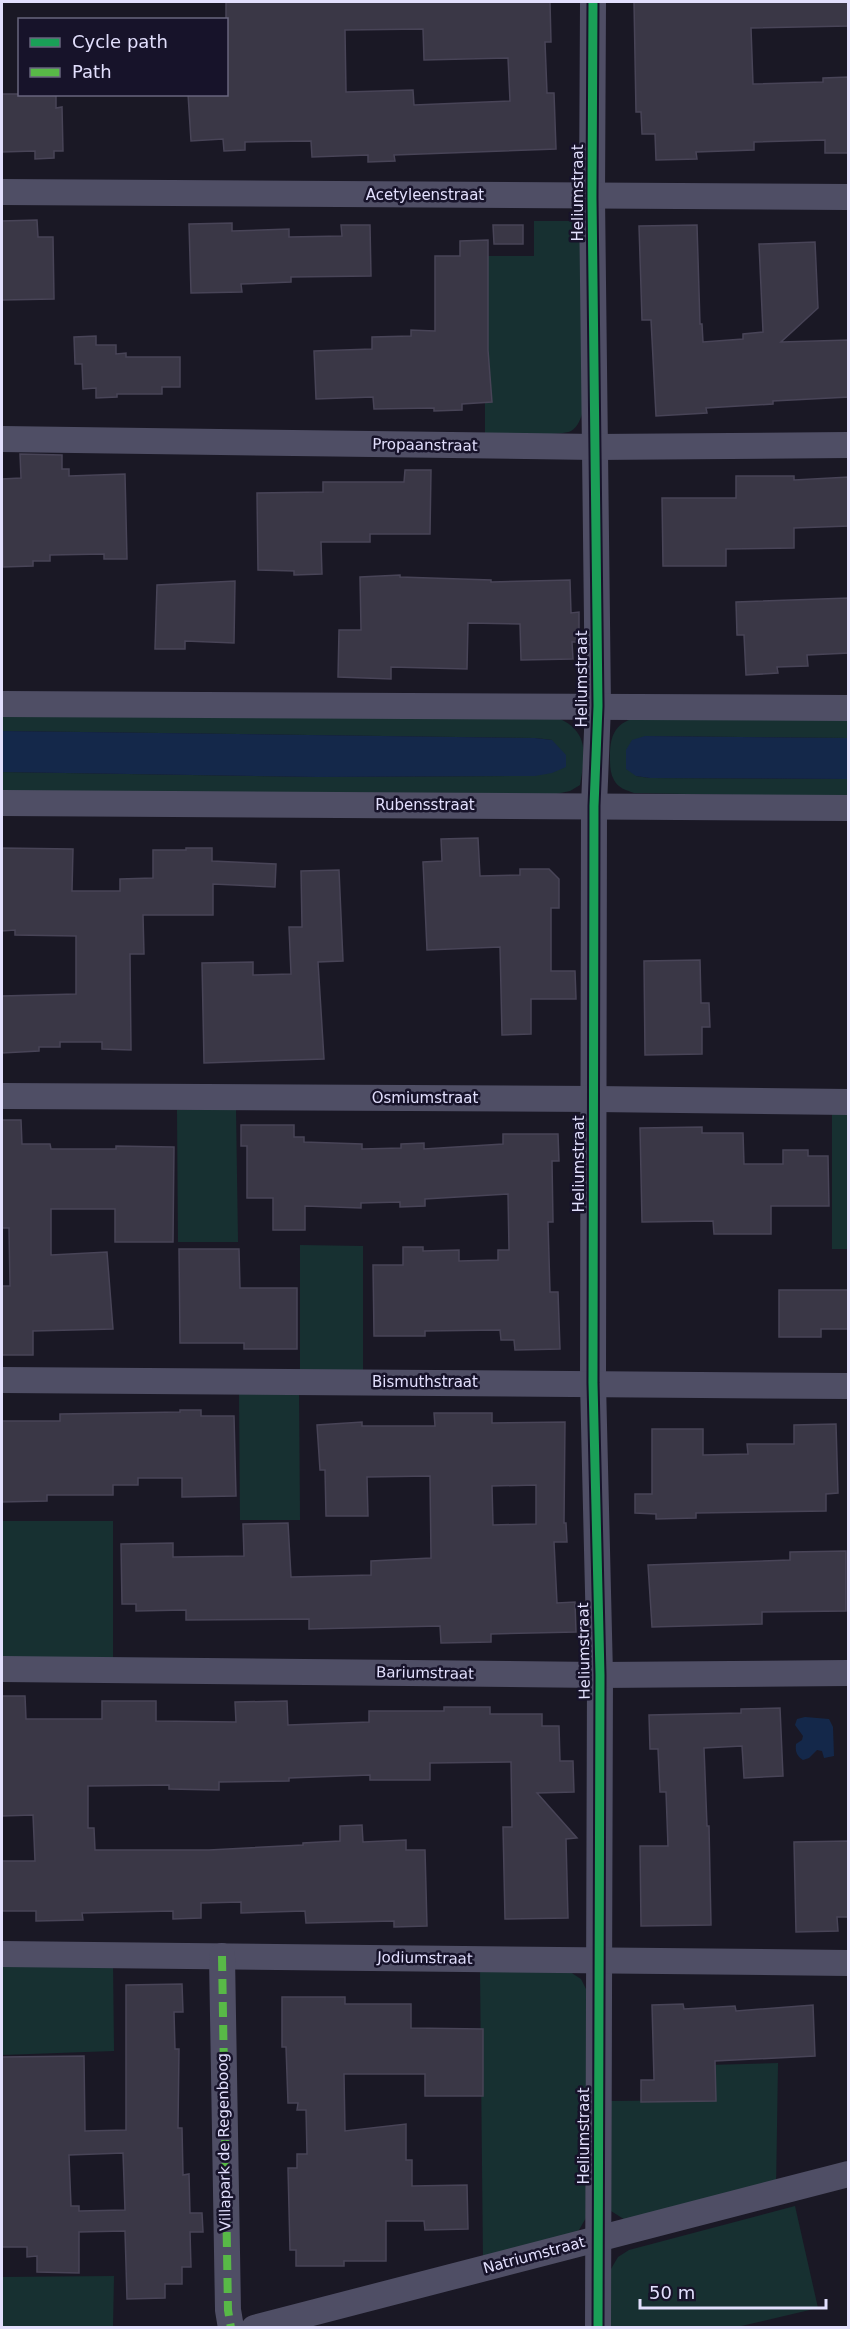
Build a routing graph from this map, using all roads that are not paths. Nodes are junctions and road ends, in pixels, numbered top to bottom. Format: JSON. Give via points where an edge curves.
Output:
{"nodes":[{"id":1,"x":593,"y":2,"type":"edge"},
{"id":2,"x":2,"y":192,"type":"edge"},
{"id":3,"x":592,"y":196,"type":"junction"},
{"id":4,"x":849,"y":196,"type":"edge"},
{"id":5,"x":2,"y":439,"type":"edge"},
{"id":6,"x":849,"y":445,"type":"edge"},
{"id":7,"x":595,"y":447,"type":"junction"},
{"id":8,"x":2,"y":704,"type":"edge"},
{"id":9,"x":598,"y":706,"type":"junction"},
{"id":10,"x":849,"y":708,"type":"edge"},
{"id":11,"x":2,"y":803,"type":"edge"},
{"id":12,"x":594,"y":806,"type":"junction"},
{"id":13,"x":849,"y":808,"type":"edge"},
{"id":14,"x":2,"y":1096,"type":"edge"},
{"id":15,"x":595,"y":1098,"type":"junction"},
{"id":16,"x":849,"y":1102,"type":"edge"},
{"id":17,"x":2,"y":1380,"type":"edge"},
{"id":18,"x":593,"y":1383,"type":"junction"},
{"id":19,"x":849,"y":1386,"type":"edge"},
{"id":20,"x":2,"y":1669,"type":"edge"},
{"id":21,"x":849,"y":1673,"type":"edge"},
{"id":22,"x":600,"y":1675,"type":"junction"},
{"id":23,"x":2,"y":1954,"type":"edge"},
{"id":24,"x":222,"y":1956,"type":"junction"},
{"id":25,"x":599,"y":1961,"type":"junction"},
{"id":26,"x":849,"y":1963,"type":"edge"},
{"id":27,"x":849,"y":2174,"type":"edge"},
{"id":28,"x":598,"y":2238,"type":"junction"},
{"id":29,"x":231,"y":2328,"type":"edge"},
{"id":30,"x":254,"y":2328,"type":"edge"},
{"id":31,"x":598,"y":2328,"type":"edge"}],
"edges":[{"from":1,"to":3,"type":"street","name":"Heliumstraat"},
{"from":2,"to":3,"type":"street","name":"Acetyleenstraat"},
{"from":3,"to":4,"type":"street","name":"Acetyleenstraat"},
{"from":3,"to":7,"type":"street","name":"Heliumstraat"},
{"from":5,"to":7,"type":"street","name":"Propaanstraat"},
{"from":6,"to":7,"type":"street","name":"Propaanstraat"},
{"from":7,"to":9,"type":"street","name":"Heliumstraat"},
{"from":8,"to":9,"type":"street"},
{"from":9,"to":10,"type":"street"},
{"from":9,"to":12,"type":"street","name":"Heliumstraat"},
{"from":11,"to":12,"type":"street","name":"Rubensstraat"},
{"from":12,"to":13,"type":"street","name":"Rubensstraat"},
{"from":12,"to":15,"type":"street","name":"Heliumstraat"},
{"from":14,"to":15,"type":"street","name":"Osmiumstraat"},
{"from":15,"to":16,"type":"street","name":"Osmiumstraat"},
{"from":15,"to":18,"type":"street","name":"Heliumstraat"},
{"from":17,"to":18,"type":"street","name":"Bismuthstraat"},
{"from":18,"to":19,"type":"street","name":"Bismuthstraat"},
{"from":18,"to":22,"type":"street","name":"Heliumstraat"},
{"from":20,"to":22,"type":"street","name":"Bariumstraat"},
{"from":21,"to":22,"type":"street","name":"Bariumstraat"},
{"from":22,"to":25,"type":"street","name":"Heliumstraat"},
{"from":23,"to":24,"type":"street","name":"Jodiumstraat"},
{"from":24,"to":25,"type":"street","name":"Jodiumstraat"},
{"from":24,"to":29,"type":"street","name":"Villapark de Regenboog"},
{"from":25,"to":26,"type":"street","name":"Jodiumstraat"},
{"from":25,"to":28,"type":"street","name":"Heliumstraat"},
{"from":27,"to":28,"type":"street","name":"Natriumstraat"},
{"from":28,"to":30,"type":"street","name":"Natriumstraat"},
{"from":28,"to":31,"type":"street","name":"Heliumstraat"}]}
